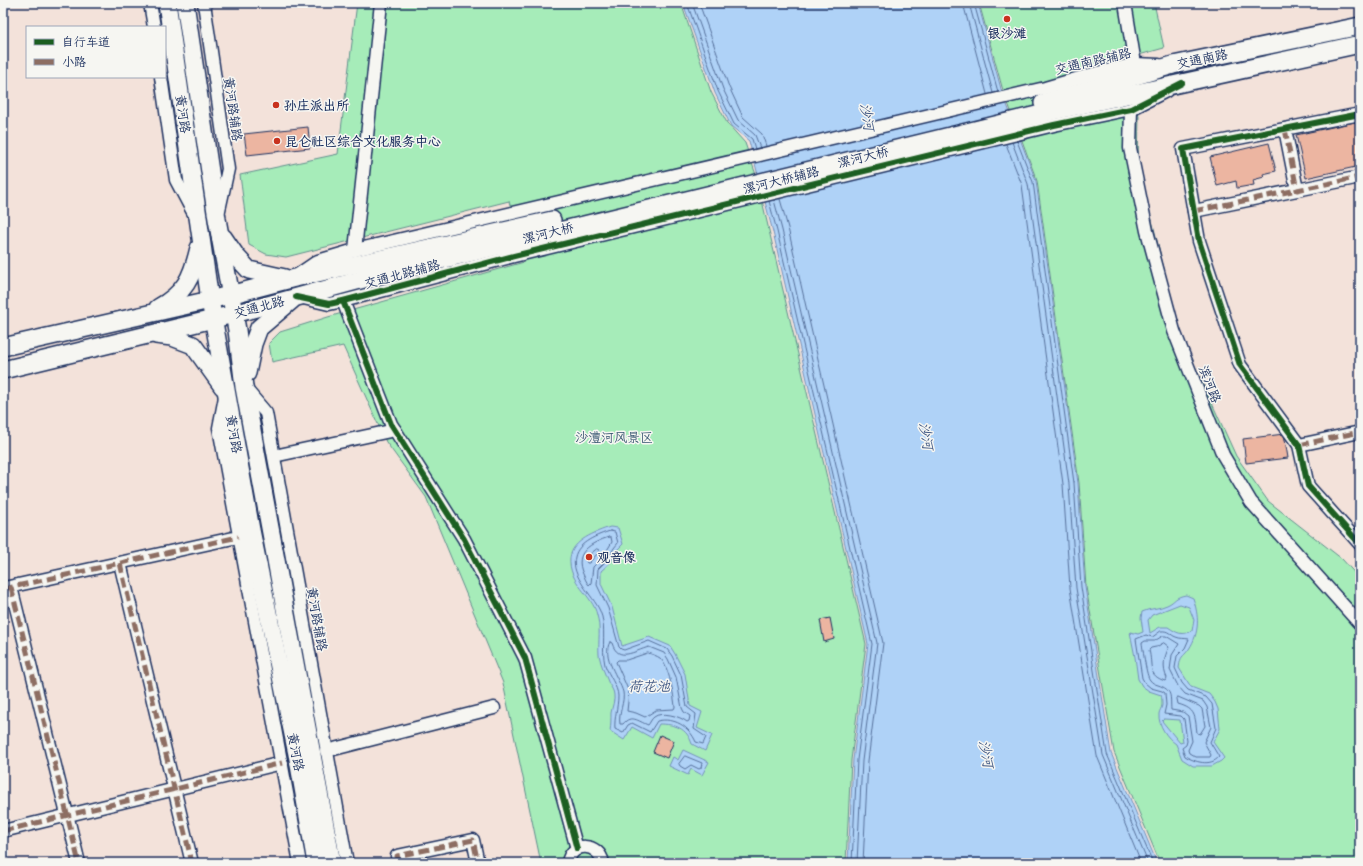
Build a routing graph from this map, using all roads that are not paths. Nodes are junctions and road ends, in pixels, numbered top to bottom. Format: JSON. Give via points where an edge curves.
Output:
{"nodes":[{"id":1,"x":150,"y":3,"type":"edge"},
{"id":2,"x":167,"y":3,"type":"edge"},
{"id":3,"x":185,"y":3,"type":"edge"},
{"id":4,"x":204,"y":3,"type":"edge"},
{"id":5,"x":381,"y":3,"type":"edge"},
{"id":6,"x":1125,"y":3,"type":"edge"},
{"id":7,"x":154,"y":26,"type":"edge"},
{"id":8,"x":1360,"y":26,"type":"edge"},
{"id":9,"x":168,"y":29,"type":"edge"},
{"id":10,"x":1360,"y":44,"type":"edge"},
{"id":11,"x":1135,"y":64,"type":"junction"},
{"id":12,"x":1173,"y":65,"type":"junction"},
{"id":13,"x":161,"y":78,"type":"edge"},
{"id":14,"x":1182,"y":82,"type":"junction"},
{"id":15,"x":1049,"y":107,"type":"junction"},
{"id":16,"x":1131,"y":109,"type":"junction"},
{"id":17,"x":1360,"y":114,"type":"edge"},
{"id":18,"x":1285,"y":129,"type":"junction"},
{"id":19,"x":1360,"y":177,"type":"edge"},
{"id":20,"x":1297,"y":190,"type":"junction"},
{"id":21,"x":1194,"y":211,"type":"junction"},
{"id":22,"x":218,"y":225,"type":"junction"},
{"id":23,"x":200,"y":231,"type":"junction"},
{"id":24,"x":513,"y":235,"type":"junction"},
{"id":25,"x":355,"y":250,"type":"junction"},
{"id":26,"x":291,"y":279,"type":"junction"},
{"id":27,"x":230,"y":294,"type":"junction"},
{"id":28,"x":296,"y":297,"type":"junction"},
{"id":29,"x":210,"y":300,"type":"junction"},
{"id":30,"x":343,"y":301,"type":"junction"},
{"id":31,"x":146,"y":314,"type":"junction"},
{"id":32,"x":234,"y":314,"type":"junction"},
{"id":33,"x":213,"y":319,"type":"junction"},
{"id":34,"x":148,"y":334,"type":"junction"},
{"id":35,"x":3,"y":347,"type":"edge"},
{"id":36,"x":3,"y":370,"type":"edge"},
{"id":37,"x":244,"y":387,"type":"junction"},
{"id":38,"x":226,"y":390,"type":"junction"},
{"id":39,"x":395,"y":430,"type":"junction"},
{"id":40,"x":1360,"y":432,"type":"edge"},
{"id":41,"x":1299,"y":445,"type":"junction"},
{"id":42,"x":274,"y":456,"type":"junction"},
{"id":43,"x":238,"y":537,"type":"junction"},
{"id":44,"x":1360,"y":544,"type":"edge"},
{"id":45,"x":120,"y":563,"type":"junction"},
{"id":46,"x":7,"y":588,"type":"edge"},
{"id":47,"x":1360,"y":624,"type":"edge"},
{"id":48,"x":494,"y":708,"type":"dead end"},
{"id":49,"x":326,"y":751,"type":"junction"},
{"id":50,"x":282,"y":764,"type":"junction"},
{"id":51,"x":174,"y":789,"type":"junction"},
{"id":52,"x":67,"y":815,"type":"junction"},
{"id":53,"x":3,"y":831,"type":"edge"},
{"id":54,"x":577,"y":849,"type":"junction"},
{"id":55,"x":79,"y":863,"type":"edge"},
{"id":56,"x":192,"y":863,"type":"edge"},
{"id":57,"x":300,"y":863,"type":"edge"},
{"id":58,"x":316,"y":863,"type":"edge"},
{"id":59,"x":332,"y":863,"type":"edge"},
{"id":60,"x":347,"y":863,"type":"edge"},
{"id":61,"x":398,"y":863,"type":"edge"},
{"id":62,"x":478,"y":863,"type":"edge"},
{"id":63,"x":568,"y":863,"type":"edge"},
{"id":64,"x":603,"y":863,"type":"edge"}],
"edges":[{"from":1,"to":7,"type":"street"},
{"from":2,"to":9,"type":"main road","name":"黄河路"},
{"from":3,"to":22,"type":"main road","name":"黄河路"},
{"from":4,"to":22,"type":"street","name":"黄河路辅路","via":[[228,169]]},
{"from":5,"to":25,"type":"street"},
{"from":6,"to":11,"type":"street"},
{"from":8,"to":12,"type":"main road","name":"交通南路"},
{"from":9,"to":23,"type":"main road","name":"黄河路"},
{"from":10,"to":14,"type":"main road","name":"交通南路"},
{"from":11,"to":12,"type":"street","name":"交通南路辅路"},
{"from":11,"to":15,"type":"street","name":"交通南路辅路","via":[[1093,74]]},
{"from":12,"to":15,"type":"main road","name":"交通南路"},
{"from":13,"to":23,"type":"street","via":[[176,180]]},
{"from":14,"to":15,"type":"main road","name":"交通南路"},
{"from":14,"to":16,"type":"street"},
{"from":15,"to":16,"type":"street"},
{"from":15,"to":24,"type":"main road","name":"漯河大桥"},
{"from":15,"to":24,"type":"street"},
{"from":16,"to":47,"type":"street","name":"滨河路","via":[[1130,148],[1147,231],[1174,331],[1223,455],[1251,502]]},
{"from":17,"to":18,"type":"street"},
{"from":18,"to":20,"type":"street"},
{"from":18,"to":21,"type":"street","via":[[1183,149]]},
{"from":19,"to":20,"type":"street"},
{"from":20,"to":21,"type":"street"},
{"from":21,"to":41,"type":"street","via":[[1200,241],[1240,365]]},
{"from":22,"to":26,"type":"main road","via":[[236,256],[249,270]]},
{"from":22,"to":27,"type":"main road","name":"黄河路"},
{"from":23,"to":29,"type":"main road","name":"黄河路"},
{"from":23,"to":31,"type":"main road","via":[[194,269],[184,288],[168,302]]},
{"from":24,"to":25,"type":"street"},
{"from":24,"to":26,"type":"main road","name":"交通北路"},
{"from":24,"to":28,"type":"main road","name":"交通北路"},
{"from":24,"to":30,"type":"street","name":"交通北路辅路"},
{"from":25,"to":26,"type":"street","via":[[318,261]]},
{"from":26,"to":27,"type":"main road","name":"交通北路"},
{"from":27,"to":29,"type":"main road","name":"交通北路"},
{"from":27,"to":32,"type":"main road","name":"黄河路"},
{"from":28,"to":30,"type":"street","name":"交通北路辅路","via":[[329,304]]},
{"from":28,"to":32,"type":"main road","name":"交通北路"},
{"from":28,"to":37,"type":"main road","via":[[259,328]]},
{"from":29,"to":31,"type":"main road","name":"交通北路"},
{"from":29,"to":33,"type":"main road","name":"黄河路"},
{"from":30,"to":39,"type":"street"},
{"from":31,"to":35,"type":"main road","name":"交通北路"},
{"from":32,"to":33,"type":"main road","name":"交通北路"},
{"from":32,"to":37,"type":"main road","name":"黄河路"},
{"from":33,"to":34,"type":"main road","name":"交通北路"},
{"from":33,"to":38,"type":"main road","name":"黄河路"},
{"from":34,"to":36,"type":"main road","name":"交通北路"},
{"from":34,"to":38,"type":"main road","via":[[172,337],[193,345]]},
{"from":37,"to":42,"type":"street","name":"黄河路辅路","via":[[266,413]]},
{"from":37,"to":59,"type":"main road","name":"黄河路"},
{"from":38,"to":43,"type":"street","via":[[219,428]]},
{"from":38,"to":58,"type":"main road","name":"黄河路"},
{"from":39,"to":42,"type":"street"},
{"from":39,"to":54,"type":"street","via":[[464,539],[525,658]]},
{"from":40,"to":41,"type":"street"},
{"from":41,"to":44,"type":"street","via":[[1308,486]]},
{"from":42,"to":49,"type":"street","name":"黄河路辅路"},
{"from":43,"to":45,"type":"street"},
{"from":43,"to":50,"type":"street"},
{"from":45,"to":46,"type":"street"},
{"from":45,"to":51,"type":"street"},
{"from":46,"to":52,"type":"street"},
{"from":48,"to":49,"type":"street"},
{"from":49,"to":60,"type":"street","name":"黄河路辅路"},
{"from":50,"to":51,"type":"street"},
{"from":50,"to":57,"type":"street"},
{"from":51,"to":52,"type":"street"},
{"from":51,"to":56,"type":"street"},
{"from":52,"to":53,"type":"street"},
{"from":52,"to":55,"type":"street"},
{"from":54,"to":63,"type":"street","via":[[570,856]]},
{"from":54,"to":64,"type":"street","via":[[594,849],[599,853]]},
{"from":61,"to":62,"type":"street","via":[[397,856],[474,840]]}]}
